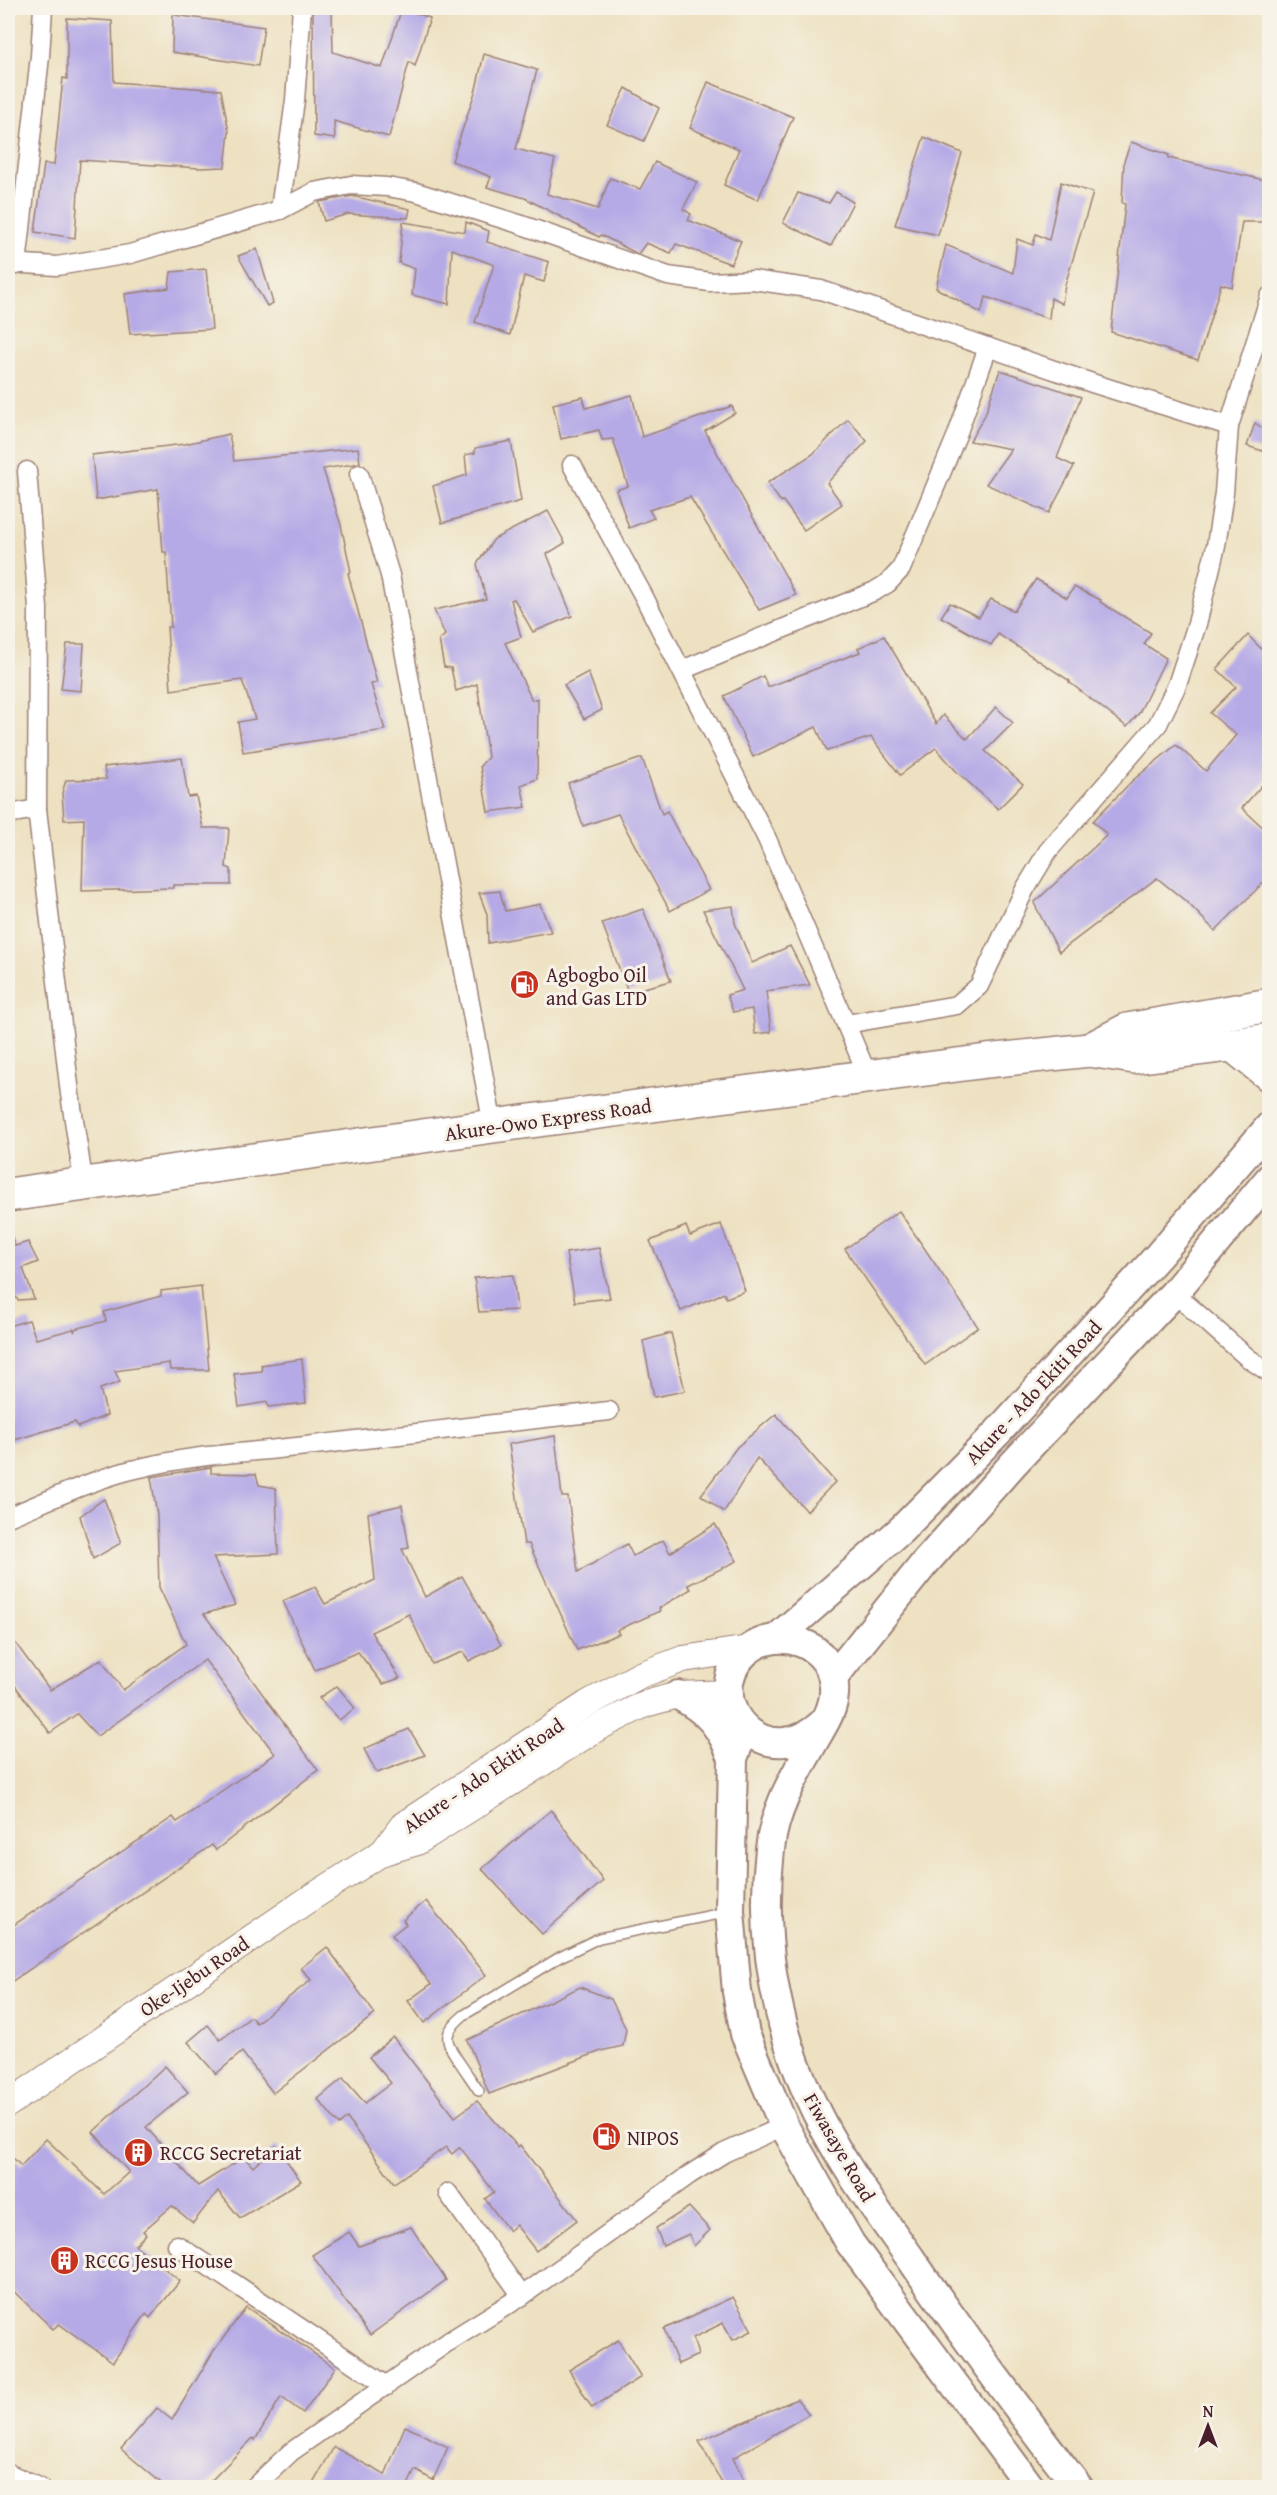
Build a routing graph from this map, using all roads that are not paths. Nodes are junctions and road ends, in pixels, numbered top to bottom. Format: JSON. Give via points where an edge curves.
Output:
{"nodes":[{"id":1,"x":43,"y":8,"type":"edge"},
{"id":2,"x":302,"y":8,"type":"edge"},
{"id":3,"x":280,"y":210,"type":"junction"},
{"id":4,"x":12,"y":264,"type":"edge"},
{"id":5,"x":1269,"y":296,"type":"edge"},
{"id":6,"x":988,"y":347,"type":"junction"},
{"id":7,"x":1229,"y":426,"type":"junction"},
{"id":8,"x":572,"y":465,"type":"dead end"},
{"id":9,"x":27,"y":471,"type":"dead end"},
{"id":10,"x":359,"y":474,"type":"dead end"},
{"id":11,"x":682,"y":670,"type":"junction"},
{"id":12,"x":37,"y":809,"type":"junction"},
{"id":13,"x":8,"y":814,"type":"edge"},
{"id":14,"x":1269,"y":1005,"type":"edge"},
{"id":15,"x":846,"y":1024,"type":"junction"},
{"id":16,"x":1269,"y":1040,"type":"edge"},
{"id":17,"x":1234,"y":1046,"type":"junction"},
{"id":18,"x":1089,"y":1050,"type":"junction"},
{"id":19,"x":1269,"y":1075,"type":"edge"},
{"id":20,"x":868,"y":1076,"type":"junction"},
{"id":21,"x":493,"y":1126,"type":"junction"},
{"id":22,"x":1269,"y":1126,"type":"edge"},
{"id":23,"x":1269,"y":1178,"type":"edge"},
{"id":24,"x":84,"y":1186,"type":"junction"},
{"id":25,"x":8,"y":1196,"type":"edge"},
{"id":26,"x":1174,"y":1293,"type":"junction"},
{"id":27,"x":1269,"y":1373,"type":"edge"},
{"id":28,"x":609,"y":1411,"type":"dead end"},
{"id":29,"x":8,"y":1517,"type":"edge"},
{"id":30,"x":777,"y":1638,"type":"junction"},
{"id":31,"x":749,"y":1648,"type":"junction"},
{"id":32,"x":833,"y":1678,"type":"junction"},
{"id":33,"x":730,"y":1693,"type":"junction"},
{"id":34,"x":678,"y":1695,"type":"junction"},
{"id":35,"x":825,"y":1721,"type":"junction"},
{"id":36,"x":745,"y":1728,"type":"junction"},
{"id":37,"x":733,"y":1758,"type":"junction"},
{"id":38,"x":383,"y":1852,"type":"junction"},
{"id":39,"x":730,"y":1911,"type":"junction"},
{"id":40,"x":479,"y":2091,"type":"dead end"},
{"id":41,"x":8,"y":2104,"type":"edge"},
{"id":42,"x":783,"y":2126,"type":"junction"},
{"id":43,"x":448,"y":2193,"type":"dead end"},
{"id":44,"x":177,"y":2245,"type":"dead end"},
{"id":45,"x":522,"y":2296,"type":"junction"},
{"id":46,"x":387,"y":2386,"type":"junction"},
{"id":47,"x":8,"y":2473,"type":"edge"},
{"id":48,"x":40,"y":2487,"type":"edge"},
{"id":49,"x":253,"y":2487,"type":"edge"},
{"id":50,"x":1031,"y":2487,"type":"edge"},
{"id":51,"x":1079,"y":2487,"type":"edge"}],
"edges":[{"from":1,"to":4,"type":"street"},
{"from":2,"to":3,"type":"street","via":[[295,100]]},
{"from":3,"to":4,"type":"street","via":[[130,254],[57,266]]},
{"from":3,"to":6,"type":"street","via":[[314,192],[351,185],[416,192],[668,276],[710,282],[753,280],[821,290]]},
{"from":5,"to":7,"type":"street"},
{"from":6,"to":7,"type":"street"},
{"from":6,"to":11,"type":"street","via":[[902,569],[888,583],[864,596]]},
{"from":7,"to":15,"type":"street","via":[[1219,525],[1203,602],[1177,685],[1158,724],[1048,850],[979,986],[969,997],[957,1005]]},
{"from":8,"to":11,"type":"street"},
{"from":9,"to":12,"type":"street","via":[[38,608]]},
{"from":10,"to":21,"type":"street","via":[[390,575]]},
{"from":11,"to":15,"type":"street","via":[[767,839]]},
{"from":12,"to":13,"type":"street"},
{"from":12,"to":24,"type":"street"},
{"from":14,"to":18,"type":"highway","name":"Akure-Owo Express Road","via":[[1127,1030]]},
{"from":15,"to":20,"type":"street"},
{"from":16,"to":17,"type":"highway","name":"Akure-Owo Express Road"},
{"from":17,"to":18,"type":"highway","name":"Akure-Owo Express Road","via":[[1134,1056]]},
{"from":17,"to":19,"type":"highway"},
{"from":18,"to":20,"type":"highway","name":"Akure-Owo Express Road"},
{"from":20,"to":21,"type":"highway","name":"Akure-Owo Express Road"},
{"from":21,"to":24,"type":"highway","name":"Akure-Owo Express Road"},
{"from":22,"to":30,"type":"main road","name":"Akure - Ado Ekiti Road","via":[[1158,1256],[974,1456],[902,1530]]},
{"from":23,"to":26,"type":"main road","name":"Akure - Ado Ekiti Road"},
{"from":24,"to":25,"type":"highway","name":"Akure-Owo Express Road"},
{"from":26,"to":27,"type":"street"},
{"from":26,"to":32,"type":"main road","name":"Akure - Ado Ekiti Road","via":[[924,1564]]},
{"from":28,"to":29,"type":"street","via":[[217,1454],[138,1468]]},
{"from":30,"to":31,"type":"main road"},
{"from":30,"to":32,"type":"main road","via":[[806,1644],[823,1659]]},
{"from":31,"to":33,"type":"main road","via":[[731,1673]]},
{"from":31,"to":38,"type":"main road","name":"Akure - Ado Ekiti Road","via":[[683,1659],[640,1675],[587,1704],[403,1825]]},
{"from":32,"to":35,"type":"main road","via":[[832,1708]]},
{"from":33,"to":34,"type":"main road","name":"Akure - Ado Ekiti Road"},
{"from":33,"to":36,"type":"main road","via":[[735,1716]]},
{"from":34,"to":37,"type":"main road","via":[[713,1719]]},
{"from":34,"to":38,"type":"main road","name":"Akure - Ado Ekiti Road","via":[[645,1704],[599,1727],[417,1842]]},
{"from":35,"to":36,"type":"main road","via":[[801,1740],[786,1743],[757,1737]]},
{"from":35,"to":51,"type":"main road","name":"Fiwasaye Road","via":[[787,1790],[770,1845],[767,1945],[782,2022],[806,2089],[845,2164],[951,2318]]},
{"from":36,"to":37,"type":"main road","name":"Fiwasaye Road"},
{"from":37,"to":39,"type":"main road","name":"Fiwasaye Road"},
{"from":38,"to":41,"type":"main road","name":"Oke-Ijebu Road"},
{"from":39,"to":40,"type":"lane","via":[[599,1938],[464,2014],[452,2025],[447,2045]]},
{"from":39,"to":42,"type":"main road","name":"Fiwasaye Road","via":[[736,1992],[745,2034]]},
{"from":42,"to":45,"type":"street","via":[[724,2153],[689,2175]]},
{"from":42,"to":50,"type":"main road","name":"Fiwasaye Road","via":[[850,2243]]},
{"from":43,"to":45,"type":"street"},
{"from":44,"to":46,"type":"street"},
{"from":45,"to":46,"type":"street"},
{"from":46,"to":49,"type":"street","via":[[291,2452]]},
{"from":47,"to":48,"type":"street"}]}
